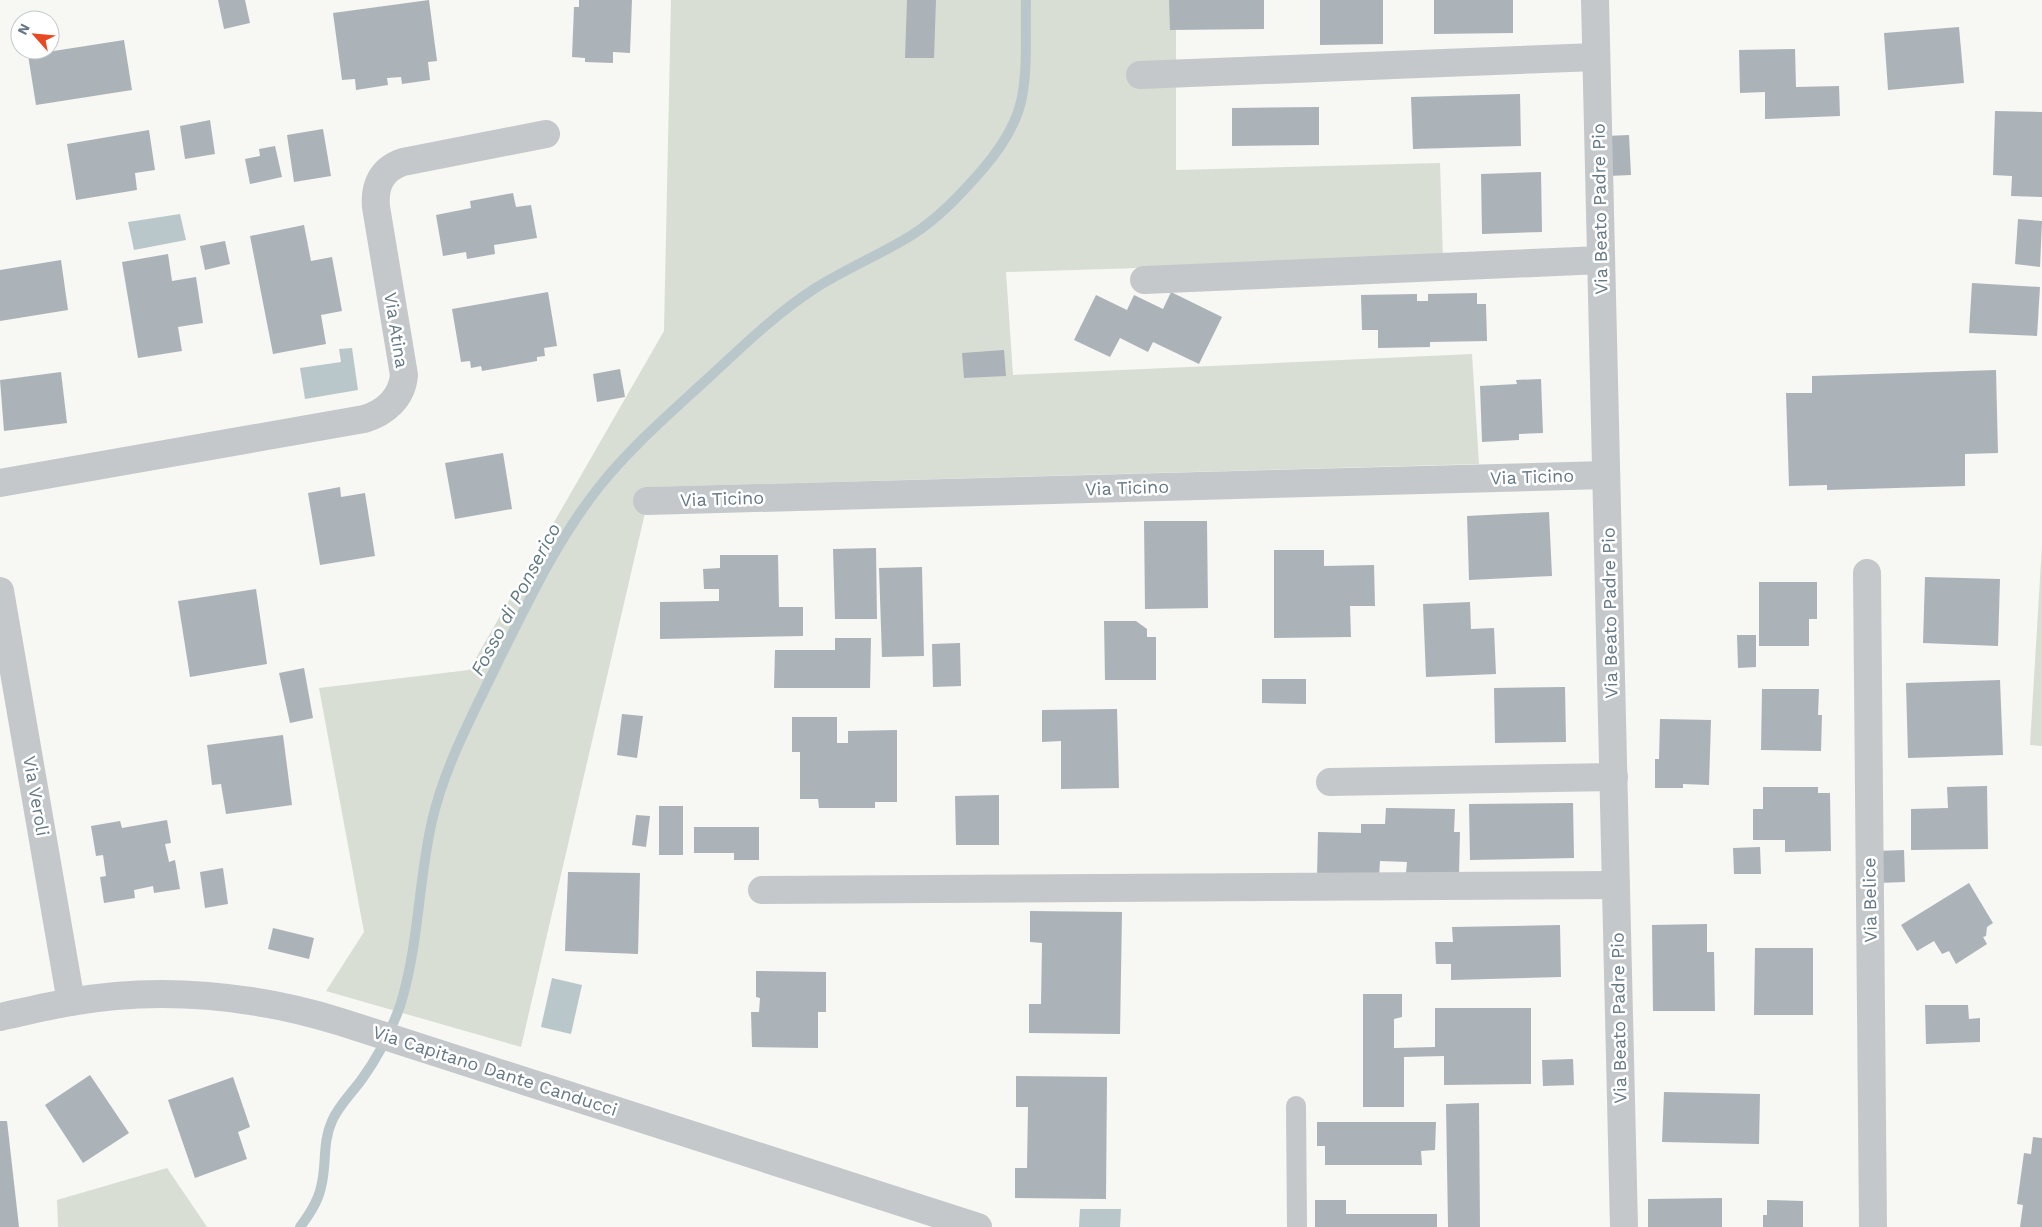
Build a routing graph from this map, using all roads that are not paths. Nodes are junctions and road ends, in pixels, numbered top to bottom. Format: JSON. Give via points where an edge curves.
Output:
{"nodes":[{"id":1,"x":1595,"y":0,"type":"edge"},
{"id":2,"x":1596,"y":57,"type":"junction"},
{"id":3,"x":1140,"y":75,"type":"dead end"},
{"id":4,"x":546,"y":134,"type":"dead end"},
{"id":5,"x":1601,"y":260,"type":"junction"},
{"id":6,"x":1144,"y":280,"type":"dead end"},
{"id":7,"x":1606,"y":474,"type":"junction"},
{"id":8,"x":0,"y":483,"type":"edge"},
{"id":9,"x":647,"y":501,"type":"dead end"},
{"id":10,"x":1867,"y":572,"type":"dead end"},
{"id":11,"x":0,"y":591,"type":"edge"},
{"id":12,"x":1614,"y":777,"type":"junction"},
{"id":13,"x":1330,"y":782,"type":"dead end"},
{"id":14,"x":1616,"y":885,"type":"junction"},
{"id":15,"x":762,"y":890,"type":"dead end"},
{"id":16,"x":71,"y":1002,"type":"junction"},
{"id":17,"x":0,"y":1017,"type":"edge"},
{"id":18,"x":1296,"y":1106,"type":"dead end"},
{"id":19,"x":978,"y":1227,"type":"edge"},
{"id":20,"x":1298,"y":1227,"type":"edge"},
{"id":21,"x":1624,"y":1227,"type":"edge"},
{"id":22,"x":1873,"y":1227,"type":"edge"}],
"edges":[{"from":1,"to":2,"type":"street","name":"Via Beato Padre Pio"},
{"from":2,"to":3,"type":"street"},
{"from":2,"to":5,"type":"street","name":"Via Beato Padre Pio"},
{"from":4,"to":8,"type":"street","name":"Via Atina","via":[[394,164],[380,179],[376,188],[376,207],[404,375],[397,396],[379,414]]},
{"from":5,"to":6,"type":"street"},
{"from":5,"to":7,"type":"street","name":"Via Beato Padre Pio"},
{"from":7,"to":9,"type":"street","name":"Via Ticino"},
{"from":7,"to":12,"type":"street","name":"Via Beato Padre Pio"},
{"from":10,"to":22,"type":"street","name":"Via Belice"},
{"from":11,"to":16,"type":"street","name":"Via Veroli"},
{"from":12,"to":13,"type":"street"},
{"from":12,"to":14,"type":"street","name":"Via Beato Padre Pio"},
{"from":14,"to":15,"type":"street"},
{"from":14,"to":21,"type":"street","name":"Via Beato Padre Pio"},
{"from":16,"to":17,"type":"street","name":"Via Capitano Dante Canducci"},
{"from":16,"to":19,"type":"street","name":"Via Capitano Dante Canducci","via":[[178,994],[285,1007],[408,1043]]},
{"from":18,"to":20,"type":"lane"}]}
